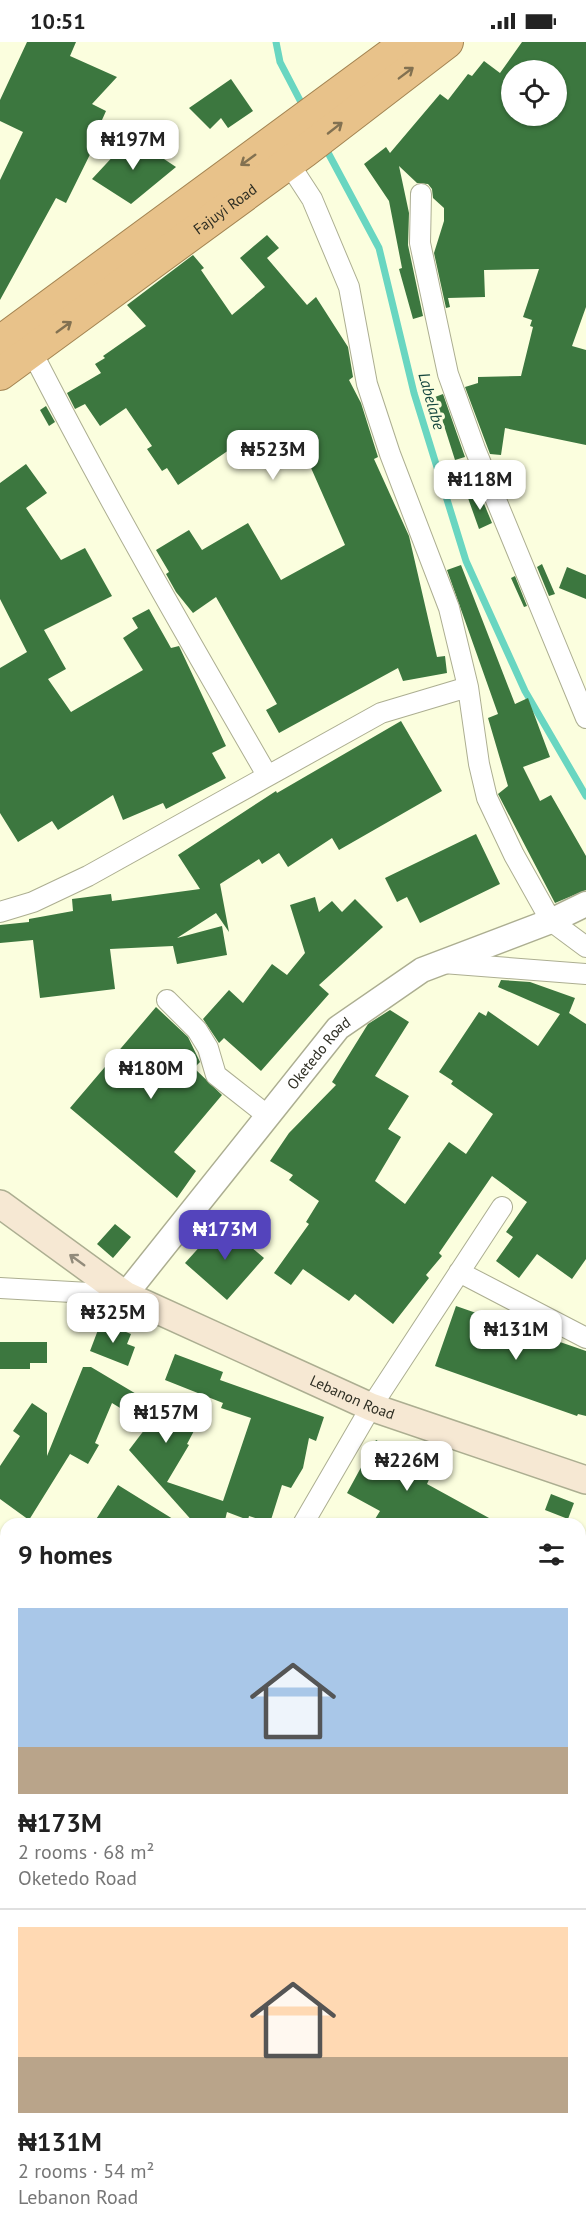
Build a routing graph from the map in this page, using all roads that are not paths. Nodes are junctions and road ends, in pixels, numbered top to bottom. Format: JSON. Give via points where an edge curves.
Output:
{"nodes":[{"id":1,"x":408,"y":42,"type":"edge"},
{"id":2,"x":447,"y":42,"type":"edge"},
{"id":3,"x":359,"y":94,"type":"junction"},
{"id":4,"x":290,"y":145,"type":"junction"},
{"id":5,"x":421,"y":194,"type":"dead end"},
{"id":6,"x":0,"y":342,"type":"edge"},
{"id":7,"x":32,"y":350,"type":"junction"},
{"id":8,"x":0,"y":374,"type":"edge"},
{"id":9,"x":468,"y":687,"type":"junction"},
{"id":10,"x":586,"y":718,"type":"edge"},
{"id":11,"x":267,"y":775,"type":"junction"},
{"id":12,"x":586,"y":904,"type":"edge"},
{"id":13,"x":0,"y":912,"type":"edge"},
{"id":14,"x":551,"y":921,"type":"junction"},
{"id":15,"x":586,"y":948,"type":"edge"},
{"id":16,"x":441,"y":963,"type":"junction"},
{"id":17,"x":586,"y":974,"type":"edge"},
{"id":18,"x":167,"y":1000,"type":"dead end"},
{"id":19,"x":268,"y":1116,"type":"junction"},
{"id":20,"x":0,"y":1204,"type":"edge"},
{"id":21,"x":502,"y":1207,"type":"dead end"},
{"id":22,"x":459,"y":1272,"type":"junction"},
{"id":23,"x":0,"y":1288,"type":"edge"},
{"id":24,"x":125,"y":1295,"type":"junction"},
{"id":25,"x":586,"y":1338,"type":"edge"},
{"id":26,"x":371,"y":1407,"type":"junction"},
{"id":27,"x":586,"y":1480,"type":"edge"},
{"id":28,"x":306,"y":1518,"type":"edge"}],
"edges":[{"from":1,"to":3,"type":"highway","name":"Fajuyi Road"},
{"from":3,"to":2,"type":"highway","name":"Fajuyi Road","one_way":true},
{"from":3,"to":4,"type":"highway","name":"Fajuyi Road"},
{"from":4,"to":6,"type":"highway","name":"Fajuyi Road","one_way":true},
{"from":7,"to":4,"type":"highway","name":"Fajuyi Road","one_way":true},
{"from":4,"to":9,"type":"street","via":[[350,287],[367,384],[449,608]]},
{"from":5,"to":10,"type":"street","via":[[420,243],[448,374]]},
{"from":7,"to":8,"type":"highway","name":"Fajuyi Road"},
{"from":7,"to":11,"type":"street","via":[[160,589]]},
{"from":9,"to":11,"type":"street","via":[[381,713]]},
{"from":9,"to":14,"type":"street","via":[[487,798]]},
{"from":11,"to":13,"type":"street","via":[[88,876],[33,902]]},
{"from":12,"to":14,"type":"street","name":"Oketedo Road"},
{"from":14,"to":15,"type":"street"},
{"from":14,"to":16,"type":"street","name":"Oketedo Road"},
{"from":16,"to":17,"type":"street"},
{"from":16,"to":19,"type":"street","name":"Oketedo Road","via":[[405,981],[338,1028]]},
{"from":18,"to":19,"type":"street","via":[[197,1030],[208,1048],[216,1075]]},
{"from":19,"to":24,"type":"street","name":"Oketedo Road"},
{"from":24,"to":20,"type":"main road","name":"Lebanon Road","one_way":true},
{"from":21,"to":22,"type":"street"},
{"from":22,"to":25,"type":"street"},
{"from":22,"to":26,"type":"street"},
{"from":23,"to":24,"type":"street"},
{"from":24,"to":26,"type":"main road","name":"Lebanon Road"},
{"from":26,"to":27,"type":"main road","name":"Lebanon Road"},
{"from":26,"to":28,"type":"street"}]}
